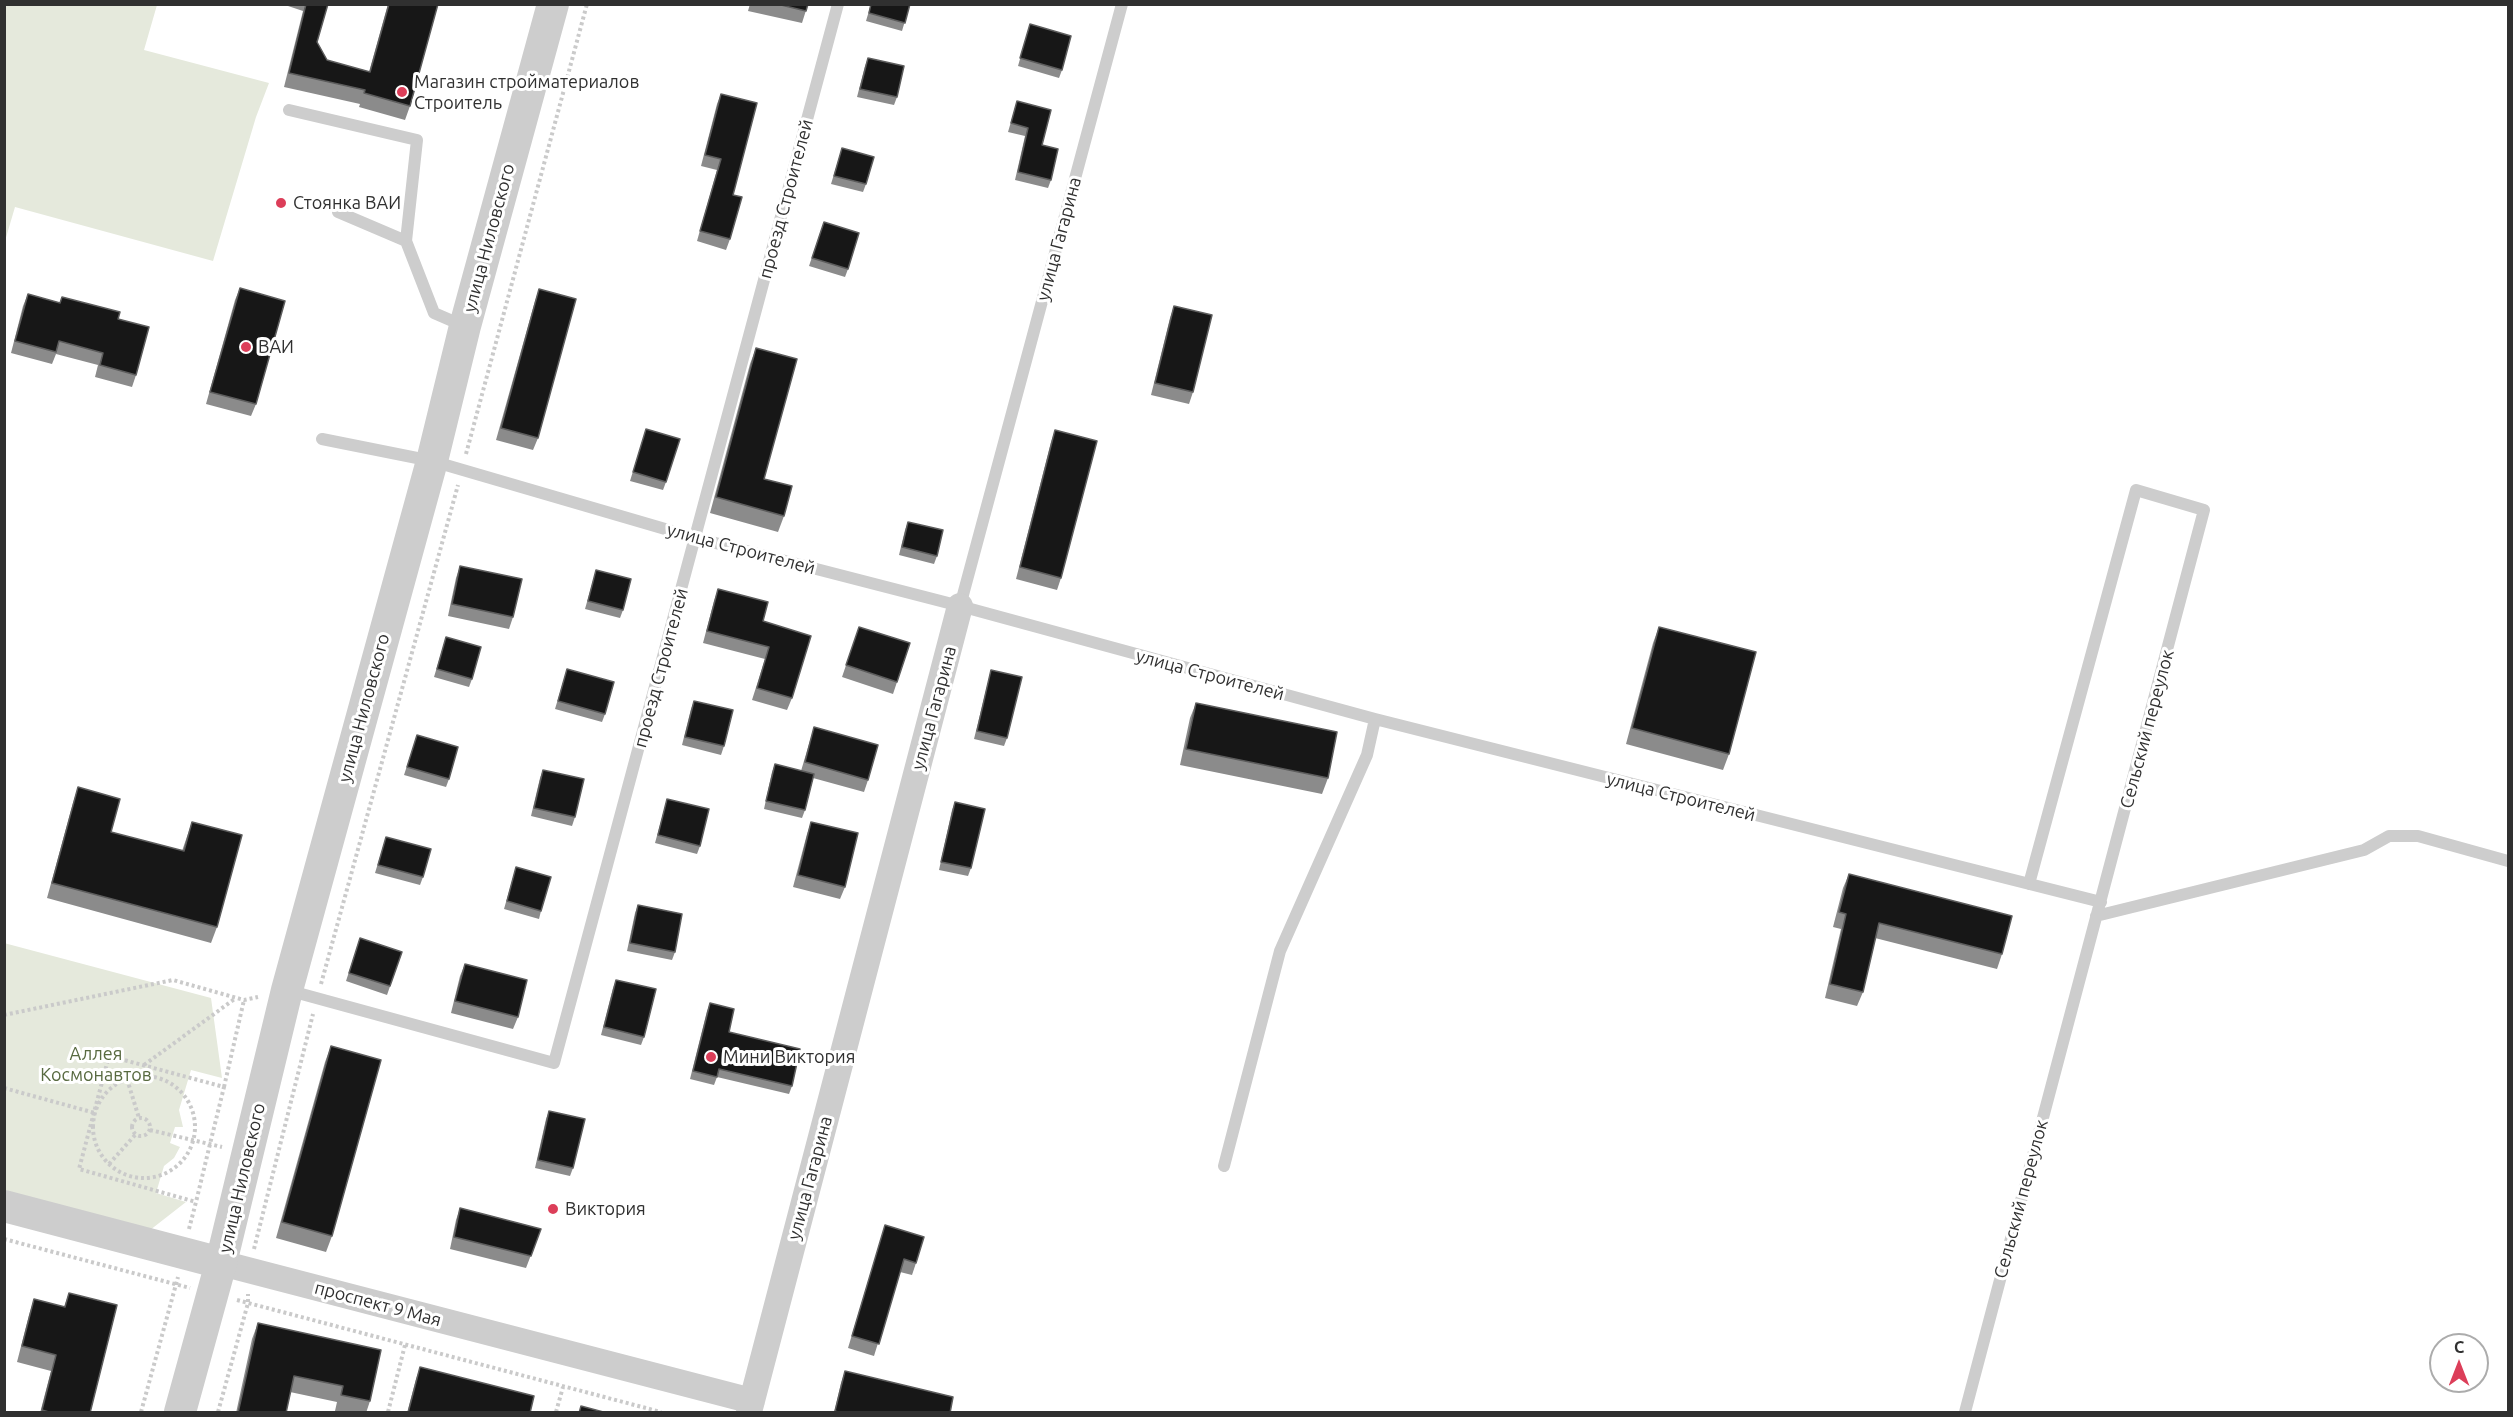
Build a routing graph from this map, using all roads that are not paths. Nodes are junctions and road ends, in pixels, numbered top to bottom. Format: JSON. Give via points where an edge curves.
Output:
{"nodes":[{"id":1,"x":553,"y":4,"type":"edge"},
{"id":2,"x":838,"y":4,"type":"edge"},
{"id":3,"x":1122,"y":4,"type":"edge"},
{"id":4,"x":289,"y":110,"type":"dead end"},
{"id":5,"x":338,"y":212,"type":"dead end"},
{"id":6,"x":406,"y":240,"type":"junction"},
{"id":7,"x":465,"y":326,"type":"junction"},
{"id":8,"x":322,"y":439,"type":"dead end"},
{"id":9,"x":432,"y":461,"type":"junction"},
{"id":10,"x":696,"y":538,"type":"junction"},
{"id":11,"x":960,"y":606,"type":"junction"},
{"id":12,"x":1375,"y":719,"type":"junction"},
{"id":13,"x":2508,"y":861,"type":"edge"},
{"id":14,"x":2029,"y":884,"type":"junction"},
{"id":15,"x":2101,"y":902,"type":"junction"},
{"id":16,"x":2096,"y":916,"type":"junction"},
{"id":17,"x":287,"y":990,"type":"junction"},
{"id":18,"x":1224,"y":1166,"type":"dead end"},
{"id":19,"x":4,"y":1206,"type":"edge"},
{"id":20,"x":235,"y":1267,"type":"junction"},
{"id":21,"x":750,"y":1407,"type":"edge"},
{"id":22,"x":180,"y":1413,"type":"edge"},
{"id":23,"x":1965,"y":1413,"type":"edge"}],
"edges":[{"from":1,"to":7,"type":"street","name":"улица Ниловского"},
{"from":2,"to":10,"type":"lane","name":"проезд Строителей"},
{"from":3,"to":11,"type":"lane","name":"улица Гагарина"},
{"from":4,"to":6,"type":"lane","via":[[417,140]]},
{"from":5,"to":6,"type":"lane"},
{"from":6,"to":7,"type":"lane","via":[[434,313]]},
{"from":7,"to":9,"type":"street","name":"улица Ниловского"},
{"from":8,"to":9,"type":"lane","name":"улица Строителей"},
{"from":9,"to":10,"type":"lane","name":"улица Строителей"},
{"from":9,"to":17,"type":"street","name":"улица Ниловского"},
{"from":10,"to":11,"type":"lane","name":"улица Строителей"},
{"from":10,"to":17,"type":"lane","name":"проезд Строителей","via":[[554,1064]]},
{"from":11,"to":12,"type":"lane","name":"улица Строителей"},
{"from":11,"to":21,"type":"street","name":"улица Гагарина"},
{"from":12,"to":14,"type":"lane","name":"улица Строителей"},
{"from":12,"to":18,"type":"lane","via":[[1366,755],[1280,951]]},
{"from":13,"to":16,"type":"lane","via":[[2418,836],[2389,836],[2364,850]]},
{"from":14,"to":15,"type":"lane","name":"улица Строителей"},
{"from":14,"to":15,"type":"lane","name":"Сельский переулок","via":[[2136,490],[2205,510]]},
{"from":15,"to":16,"type":"lane","name":"Сельский переулок"},
{"from":16,"to":23,"type":"lane","name":"Сельский переулок"},
{"from":17,"to":20,"type":"street","name":"улица Ниловского"},
{"from":19,"to":20,"type":"street","name":"проспект 9 Мая"},
{"from":20,"to":21,"type":"street","name":"проспект 9 Мая"},
{"from":20,"to":22,"type":"street","name":"улица Ниловского","via":[[213,1294]]}]}
